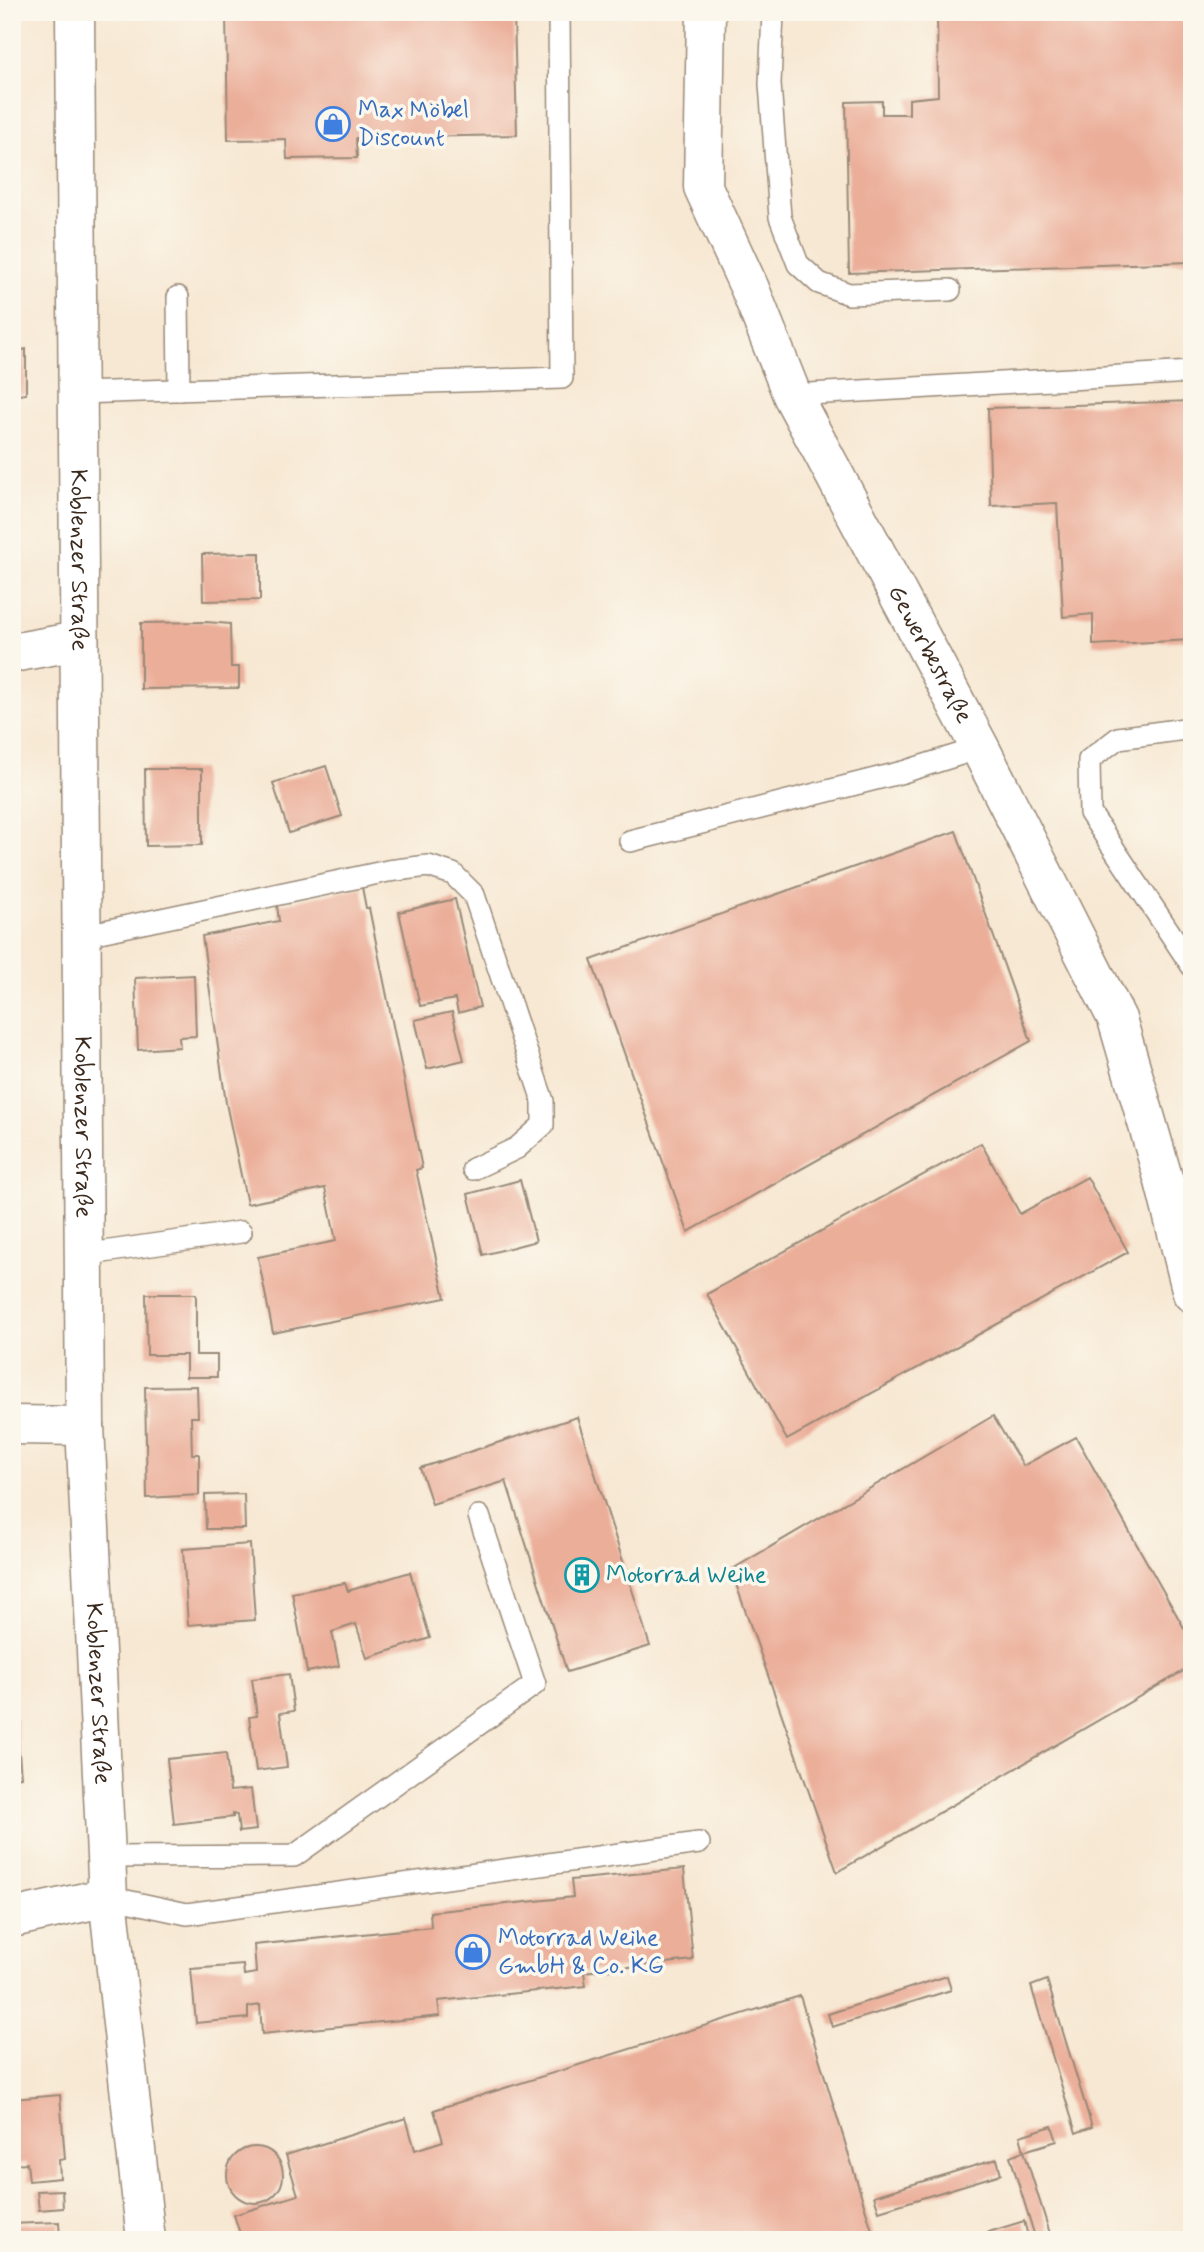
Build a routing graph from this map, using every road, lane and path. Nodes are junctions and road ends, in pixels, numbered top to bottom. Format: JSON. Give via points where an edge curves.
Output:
{"nodes":[{"id":1,"x":75,"y":12,"type":"edge"},
{"id":2,"x":559,"y":12,"type":"edge"},
{"id":3,"x":706,"y":12,"type":"edge"},
{"id":4,"x":773,"y":12,"type":"edge"},
{"id":5,"x":950,"y":290,"type":"dead end"},
{"id":6,"x":178,"y":297,"type":"dead end"},
{"id":7,"x":1192,"y":372,"type":"edge"},
{"id":8,"x":179,"y":390,"type":"junction"},
{"id":9,"x":77,"y":393,"type":"junction"},
{"id":10,"x":792,"y":394,"type":"junction"},
{"id":11,"x":78,"y":640,"type":"junction"},
{"id":12,"x":12,"y":653,"type":"edge"},
{"id":13,"x":1192,"y":728,"type":"edge"},
{"id":14,"x":980,"y":747,"type":"junction"},
{"id":15,"x":630,"y":841,"type":"dead end"},
{"id":16,"x":81,"y":936,"type":"junction"},
{"id":17,"x":1192,"y":966,"type":"edge"},
{"id":18,"x":473,"y":1169,"type":"dead end"},
{"id":19,"x":241,"y":1232,"type":"dead end"},
{"id":20,"x":83,"y":1255,"type":"junction"},
{"id":21,"x":1191,"y":1289,"type":"edge"},
{"id":22,"x":12,"y":1425,"type":"edge"},
{"id":23,"x":85,"y":1426,"type":"junction"},
{"id":24,"x":479,"y":1516,"type":"dead end"},
{"id":25,"x":699,"y":1843,"type":"dead end"},
{"id":26,"x":107,"y":1857,"type":"junction"},
{"id":27,"x":108,"y":1897,"type":"junction"},
{"id":28,"x":12,"y":1918,"type":"edge"},
{"id":29,"x":146,"y":2240,"type":"edge"}],
"edges":[{"from":1,"to":9,"type":"main road","name":"Koblenzer Straße"},
{"from":2,"to":8,"type":"lane","via":[[562,378]]},
{"from":3,"to":10,"type":"main road","name":"Gewerbestraße","via":[[703,187]]},
{"from":4,"to":5,"type":"lane","via":[[770,84],[780,216],[798,264],[819,283],[849,293]]},
{"from":6,"to":8,"type":"lane"},
{"from":7,"to":10,"type":"lane"},
{"from":8,"to":9,"type":"lane"},
{"from":9,"to":11,"type":"main road","name":"Koblenzer Straße"},
{"from":10,"to":14,"type":"main road","name":"Gewerbestraße"},
{"from":11,"to":12,"type":"main road"},
{"from":11,"to":16,"type":"main road","name":"Koblenzer Straße"},
{"from":13,"to":17,"type":"lane","via":[[1118,738],[1089,760],[1090,813]]},
{"from":14,"to":15,"type":"lane","via":[[903,772]]},
{"from":14,"to":21,"type":"main road","name":"Gewerbestraße","via":[[1117,1019]]},
{"from":16,"to":18,"type":"lane","via":[[388,871],[428,866],[453,874],[474,895],[542,1101],[542,1125],[517,1148]]},
{"from":16,"to":20,"type":"main road","name":"Koblenzer Straße"},
{"from":19,"to":20,"type":"lane"},
{"from":20,"to":23,"type":"main road","name":"Koblenzer Straße"},
{"from":22,"to":23,"type":"main road"},
{"from":23,"to":26,"type":"main road","name":"Koblenzer Straße"},
{"from":24,"to":26,"type":"lane","via":[[535,1684],[294,1856]]},
{"from":25,"to":27,"type":"lane","via":[[187,1914]]},
{"from":26,"to":27,"type":"main road","name":"Koblenzer Straße"},
{"from":27,"to":28,"type":"main road"},
{"from":27,"to":29,"type":"main road","name":"Koblenzer Straße"}]}
